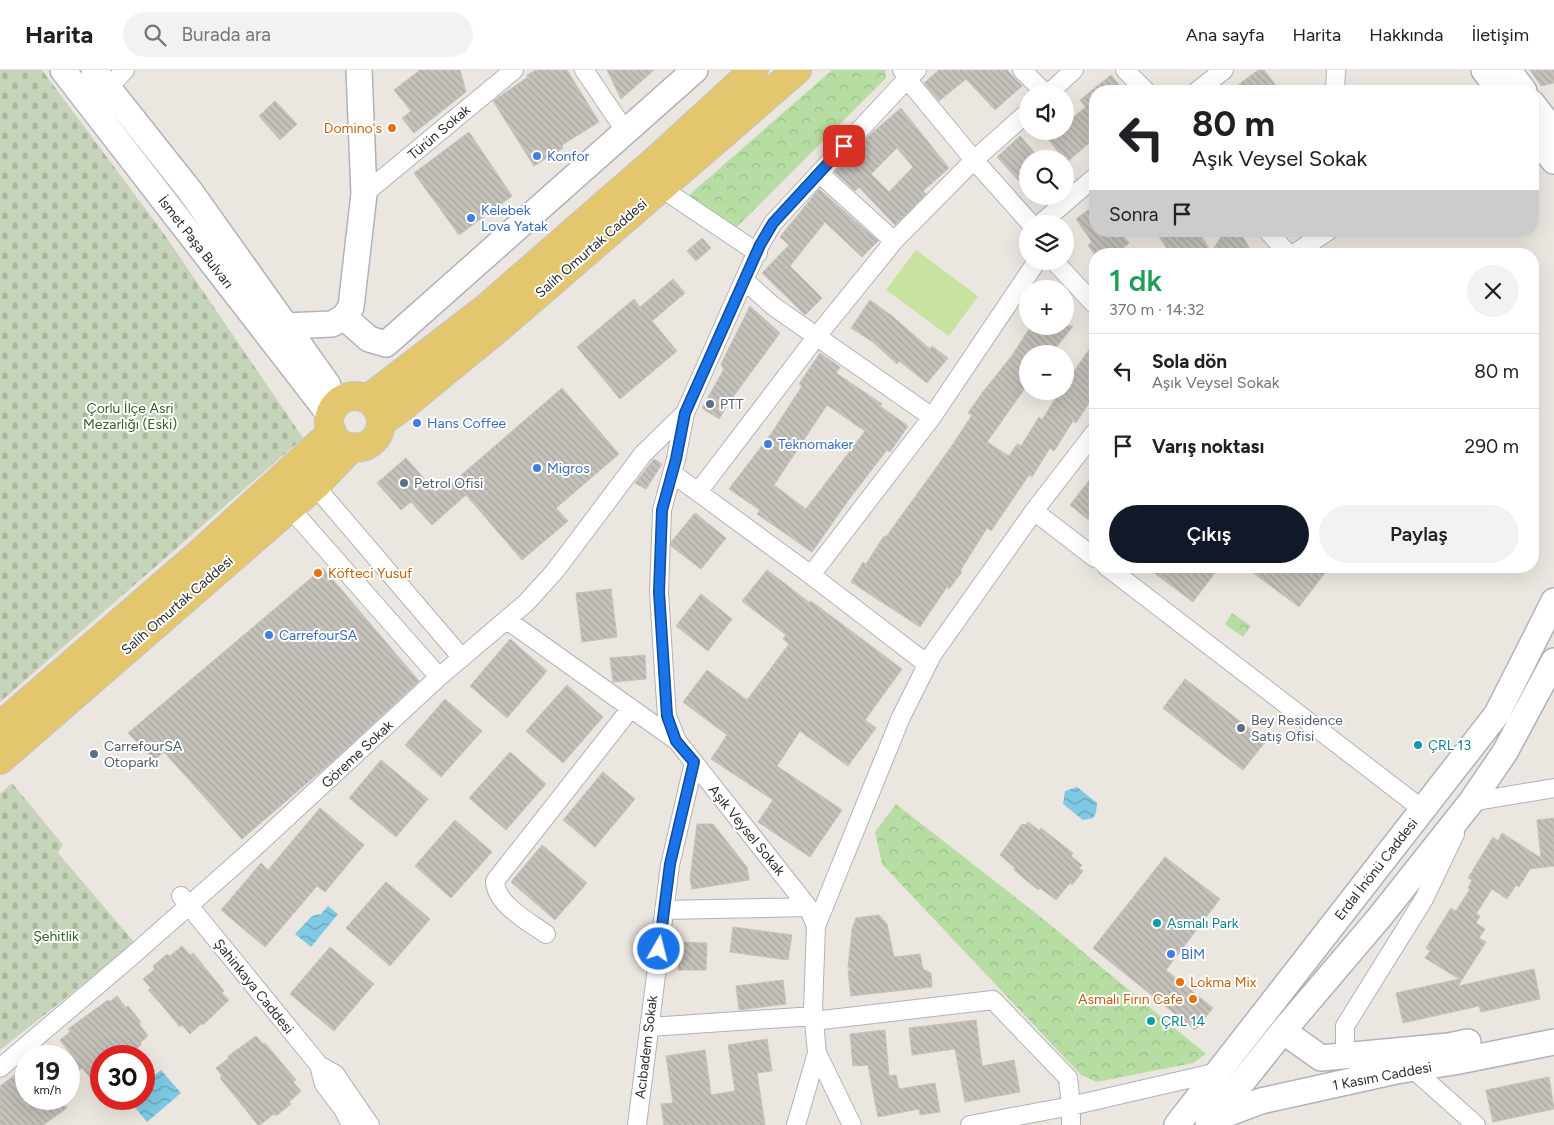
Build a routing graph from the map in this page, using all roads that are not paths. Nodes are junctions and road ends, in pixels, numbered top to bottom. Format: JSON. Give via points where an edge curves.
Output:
{"nodes":[{"id":1,"x":63,"y":70,"type":"edge"},
{"id":2,"x":125,"y":70,"type":"edge"},
{"id":3,"x":359,"y":70,"type":"edge"},
{"id":4,"x":514,"y":70,"type":"edge"},
{"id":5,"x":584,"y":70,"type":"edge"},
{"id":6,"x":695,"y":70,"type":"edge"},
{"id":7,"x":797,"y":70,"type":"edge"},
{"id":8,"x":1022,"y":70,"type":"edge"},
{"id":9,"x":1074,"y":70,"type":"edge"},
{"id":10,"x":1125,"y":70,"type":"edge"},
{"id":11,"x":1224,"y":70,"type":"edge"},
{"id":12,"x":1336,"y":70,"type":"edge"},
{"id":13,"x":1484,"y":70,"type":"edge"},
{"id":14,"x":1508,"y":70,"type":"edge"},
{"id":15,"x":908,"y":72,"type":"edge"},
{"id":16,"x":745,"y":73,"type":"edge"},
{"id":17,"x":101,"y":79,"type":"edge"},
{"id":18,"x":1038,"y":85,"type":"edge"},
{"id":19,"x":1057,"y":85,"type":"edge"},
{"id":20,"x":1140,"y":85,"type":"edge"},
{"id":21,"x":1205,"y":85,"type":"edge"},
{"id":22,"x":1335,"y":85,"type":"edge"},
{"id":23,"x":1495,"y":85,"type":"edge"},
{"id":24,"x":1519,"y":85,"type":"edge"},
{"id":25,"x":1539,"y":112,"type":"edge"},
{"id":26,"x":1019,"y":120,"type":"edge"},
{"id":27,"x":626,"y":132,"type":"junction"},
{"id":28,"x":1554,"y":132,"type":"edge"},
{"id":29,"x":1539,"y":143,"type":"edge"},
{"id":30,"x":974,"y":160,"type":"junction"},
{"id":31,"x":1554,"y":161,"type":"edge"},
{"id":32,"x":819,"y":173,"type":"junction"},
{"id":33,"x":1089,"y":182,"type":"edge"},
{"id":34,"x":661,"y":188,"type":"junction"},
{"id":35,"x":364,"y":194,"type":"junction"},
{"id":36,"x":1022,"y":215,"type":"edge"},
{"id":37,"x":1051,"y":215,"type":"edge"},
{"id":38,"x":1273,"y":237,"type":"edge"},
{"id":39,"x":1319,"y":237,"type":"edge"},
{"id":40,"x":894,"y":241,"type":"junction"},
{"id":41,"x":1283,"y":248,"type":"edge"},
{"id":42,"x":1303,"y":248,"type":"edge"},
{"id":43,"x":758,"y":253,"type":"junction"},
{"id":44,"x":1031,"y":270,"type":"edge"},
{"id":45,"x":1062,"y":270,"type":"edge"},
{"id":46,"x":744,"y":280,"type":"junction"},
{"id":47,"x":1089,"y":299,"type":"edge"},
{"id":48,"x":344,"y":317,"type":"junction"},
{"id":49,"x":285,"y":326,"type":"junction"},
{"id":50,"x":817,"y":336,"type":"junction"},
{"id":51,"x":374,"y":410,"type":"junction"},
{"id":52,"x":685,"y":413,"type":"junction"},
{"id":53,"x":932,"y":417,"type":"junction"},
{"id":54,"x":338,"y":424,"type":"junction"},
{"id":55,"x":1089,"y":440,"type":"edge"},
{"id":56,"x":672,"y":473,"type":"junction"},
{"id":57,"x":315,"y":486,"type":"junction"},
{"id":58,"x":698,"y":492,"type":"junction"},
{"id":59,"x":290,"y":508,"type":"junction"},
{"id":60,"x":1034,"y":511,"type":"junction"},
{"id":61,"x":1089,"y":553,"type":"edge"},
{"id":62,"x":1115,"y":573,"type":"edge"},
{"id":63,"x":810,"y":575,"type":"junction"},
{"id":64,"x":1554,"y":601,"type":"edge"},
{"id":65,"x":507,"y":620,"type":"junction"},
{"id":66,"x":462,"y":658,"type":"junction"},
{"id":67,"x":1554,"y":661,"type":"edge"},
{"id":68,"x":927,"y":664,"type":"junction"},
{"id":69,"x":439,"y":677,"type":"junction"},
{"id":70,"x":631,"y":708,"type":"junction"},
{"id":71,"x":0,"y":726,"type":"edge"},
{"id":72,"x":676,"y":741,"type":"junction"},
{"id":73,"x":0,"y":760,"type":"edge"},
{"id":74,"x":694,"y":762,"type":"junction"},
{"id":75,"x":1554,"y":788,"type":"edge"},
{"id":76,"x":1470,"y":802,"type":"junction"},
{"id":77,"x":1422,"y":809,"type":"junction"},
{"id":78,"x":184,"y":901,"type":"junction"},
{"id":79,"x":808,"y":907,"type":"junction"},
{"id":80,"x":664,"y":910,"type":"junction"},
{"id":81,"x":816,"y":926,"type":"junction"},
{"id":82,"x":546,"y":934,"type":"dead end"},
{"id":83,"x":814,"y":1018,"type":"junction"},
{"id":84,"x":1554,"y":1024,"type":"edge"},
{"id":85,"x":648,"y":1027,"type":"junction"},
{"id":86,"x":1283,"y":1030,"type":"junction"},
{"id":87,"x":1554,"y":1042,"type":"edge"},
{"id":88,"x":817,"y":1054,"type":"junction"},
{"id":89,"x":1345,"y":1056,"type":"junction"},
{"id":90,"x":1407,"y":1060,"type":"junction"},
{"id":91,"x":319,"y":1065,"type":"junction"},
{"id":92,"x":0,"y":1068,"type":"edge"},
{"id":93,"x":1218,"y":1072,"type":"junction"},
{"id":94,"x":1071,"y":1106,"type":"junction"},
{"id":95,"x":1210,"y":1122,"type":"edge"},
{"id":96,"x":351,"y":1125,"type":"edge"},
{"id":97,"x":370,"y":1125,"type":"edge"},
{"id":98,"x":637,"y":1125,"type":"edge"},
{"id":99,"x":796,"y":1125,"type":"edge"},
{"id":100,"x":852,"y":1125,"type":"edge"},
{"id":101,"x":970,"y":1125,"type":"edge"},
{"id":102,"x":1071,"y":1125,"type":"edge"},
{"id":103,"x":1177,"y":1125,"type":"edge"},
{"id":104,"x":1476,"y":1125,"type":"edge"}],
"edges":[{"from":1,"to":54,"type":"street","name":"İsmet Paşa Bulvarı"},
{"from":2,"to":17,"type":"street"},
{"from":3,"to":35,"type":"street"},
{"from":4,"to":35,"type":"street","name":"Türün Sokak"},
{"from":5,"to":27,"type":"street"},
{"from":6,"to":27,"type":"street"},
{"from":7,"to":34,"type":"main road","name":"Salih Omurtak Caddesi"},
{"from":8,"to":18,"type":"street"},
{"from":9,"to":19,"type":"street"},
{"from":10,"to":20,"type":"street"},
{"from":11,"to":21,"type":"street"},
{"from":12,"to":22,"type":"street"},
{"from":13,"to":23,"type":"street"},
{"from":14,"to":24,"type":"street"},
{"from":15,"to":30,"type":"street"},
{"from":15,"to":32,"type":"street","name":"Aşık Veysel Sokak"},
{"from":16,"to":51,"type":"main road","name":"Salih Omurtak Caddesi","via":[[658,158]]},
{"from":17,"to":49,"type":"street","name":"İsmet Paşa Bulvarı","via":[[190,192]]},
{"from":25,"to":28,"type":"street"},
{"from":26,"to":30,"type":"street"},
{"from":27,"to":48,"type":"street","via":[[386,344],[368,339]]},
{"from":29,"to":31,"type":"street"},
{"from":30,"to":36,"type":"street"},
{"from":30,"to":40,"type":"street"},
{"from":32,"to":40,"type":"street"},
{"from":32,"to":43,"type":"street","name":"Aşık Veysel Sokak","via":[[773,223]]},
{"from":33,"to":37,"type":"street"},
{"from":34,"to":43,"type":"street"},
{"from":34,"to":51,"type":"main road","name":"Salih Omurtak Caddesi","via":[[401,408]]},
{"from":35,"to":48,"type":"street","via":[[351,307]]},
{"from":38,"to":41,"type":"street"},
{"from":39,"to":42,"type":"street"},
{"from":40,"to":50,"type":"street"},
{"from":43,"to":46,"type":"street","name":"Aşık Veysel Sokak"},
{"from":44,"to":53,"type":"street"},
{"from":45,"to":47,"type":"street"},
{"from":46,"to":50,"type":"street","via":[[773,306]]},
{"from":46,"to":52,"type":"street","name":"Aşık Veysel Sokak"},
{"from":48,"to":49,"type":"street","via":[[332,324]]},
{"from":49,"to":54,"type":"street","name":"İsmet Paşa Bulvarı"},
{"from":50,"to":53,"type":"street"},
{"from":50,"to":58,"type":"street"},
{"from":51,"to":54,"type":"main road","via":[[354,396]]},
{"from":51,"to":54,"type":"main road","via":[[380,430],[370,443],[361,447]]},
{"from":52,"to":56,"type":"street","name":"Aşık Veysel Sokak"},
{"from":52,"to":65,"type":"street","name":"Göreme Sokak","via":[[643,454],[555,571]]},
{"from":53,"to":63,"type":"street"},
{"from":54,"to":57,"type":"main road","name":"Salih Omurtak Caddesi"},
{"from":54,"to":71,"type":"main road","name":"Salih Omurtak Caddesi","via":[[200,553]]},
{"from":55,"to":60,"type":"street"},
{"from":56,"to":58,"type":"street"},
{"from":56,"to":72,"type":"street","name":"Aşık Veysel Sokak","via":[[662,510],[659,592],[667,716]]},
{"from":57,"to":59,"type":"main road","name":"Salih Omurtak Caddesi"},
{"from":57,"to":66,"type":"street"},
{"from":58,"to":63,"type":"street"},
{"from":59,"to":69,"type":"street"},
{"from":59,"to":73,"type":"main road","name":"Salih Omurtak Caddesi"},
{"from":60,"to":61,"type":"street"},
{"from":60,"to":68,"type":"street"},
{"from":62,"to":77,"type":"street"},
{"from":63,"to":68,"type":"street"},
{"from":64,"to":77,"type":"street","name":"Erdal İnönü Caddesi","via":[[1497,714]]},
{"from":65,"to":66,"type":"street","name":"Göreme Sokak"},
{"from":65,"to":70,"type":"street"},
{"from":66,"to":69,"type":"street","name":"Göreme Sokak"},
{"from":67,"to":76,"type":"street","via":[[1505,752]]},
{"from":68,"to":81,"type":"street","via":[[901,717]]},
{"from":69,"to":78,"type":"street","name":"Göreme Sokak","via":[[347,764]]},
{"from":70,"to":72,"type":"street"},
{"from":70,"to":82,"type":"street","via":[[495,881],[502,901]]},
{"from":72,"to":74,"type":"street","name":"Aşık Veysel Sokak"},
{"from":74,"to":79,"type":"street","name":"Aşık Veysel Sokak"},
{"from":74,"to":80,"type":"street","name":"Acıbadem Sokak","via":[[670,864]]},
{"from":75,"to":76,"type":"street"},
{"from":76,"to":86,"type":"street","via":[[1379,918]]},
{"from":76,"to":89,"type":"street","via":[[1424,898],[1345,1026]]},
{"from":77,"to":93,"type":"street","name":"Erdal İnönü Caddesi"},
{"from":78,"to":91,"type":"street","name":"Şahinkaya Caddesi"},
{"from":78,"to":92,"type":"street","name":"Göreme Sokak"},
{"from":79,"to":80,"type":"street"},
{"from":79,"to":81,"type":"street","name":"Aşık Veysel Sokak"},
{"from":80,"to":85,"type":"street","name":"Acıbadem Sokak"},
{"from":81,"to":83,"type":"street","name":"Aşık Veysel Sokak"},
{"from":83,"to":85,"type":"street"},
{"from":83,"to":88,"type":"street","name":"Aşık Veysel Sokak"},
{"from":83,"to":94,"type":"street","via":[[993,1000],[1068,1078]]},
{"from":84,"to":90,"type":"street","name":"1 Kasım Caddesi","via":[[1448,1046]]},
{"from":85,"to":98,"type":"street","name":"Acıbadem Sokak"},
{"from":86,"to":89,"type":"street","name":"1 Kasım Caddesi","via":[[1321,1058]]},
{"from":86,"to":95,"type":"street"},
{"from":87,"to":90,"type":"street","name":"1 Kasım Caddesi","via":[[1454,1062]]},
{"from":88,"to":99,"type":"street"},
{"from":88,"to":100,"type":"street","name":"Aşık Veysel Sokak"},
{"from":89,"to":90,"type":"street","name":"1 Kasım Caddesi"},
{"from":90,"to":95,"type":"street","name":"1 Kasım Caddesi","via":[[1261,1101]]},
{"from":90,"to":104,"type":"street"},
{"from":91,"to":96,"type":"street","via":[[324,1084]]},
{"from":91,"to":97,"type":"street","via":[[335,1074]]},
{"from":93,"to":94,"type":"street"},
{"from":93,"to":103,"type":"street","name":"Erdal İnönü Caddesi"},
{"from":94,"to":101,"type":"street"},
{"from":94,"to":102,"type":"street"}]}
